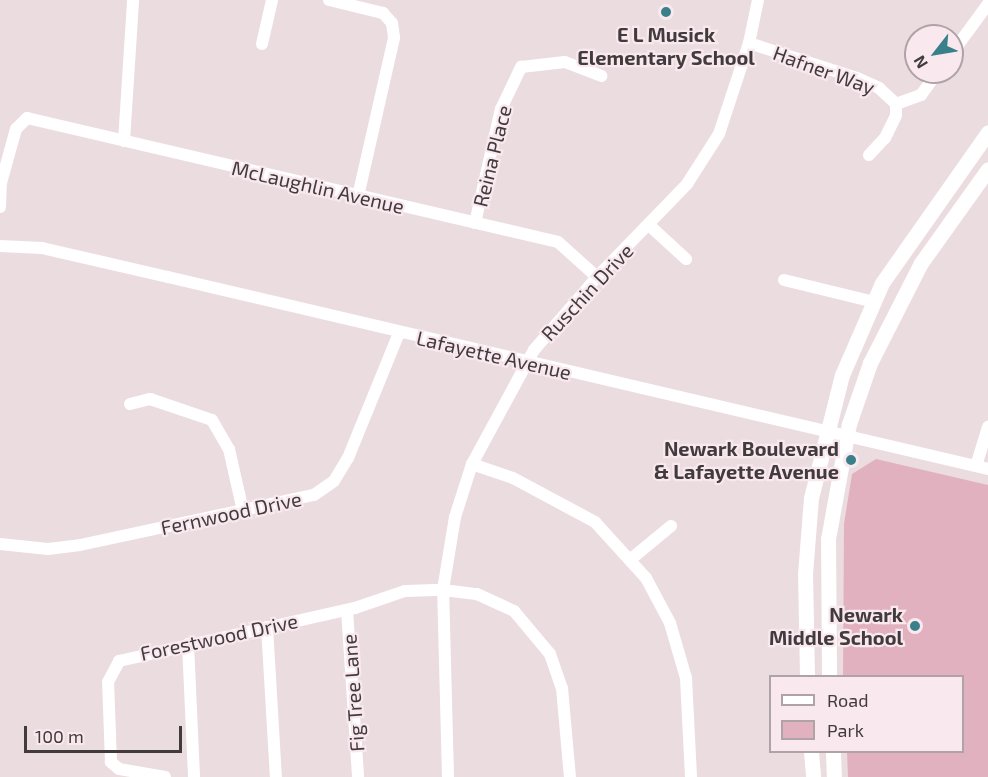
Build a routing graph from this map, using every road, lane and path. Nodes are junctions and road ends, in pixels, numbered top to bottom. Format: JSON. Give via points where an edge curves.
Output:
{"nodes":[{"id":1,"x":133,"y":0,"type":"edge"},
{"id":2,"x":272,"y":0,"type":"edge"},
{"id":3,"x":329,"y":0,"type":"edge"},
{"id":4,"x":758,"y":0,"type":"edge"},
{"id":5,"x":988,"y":4,"type":"edge"},
{"id":6,"x":964,"y":37,"type":"edge"},
{"id":7,"x":748,"y":43,"type":"junction"},
{"id":8,"x":262,"y":44,"type":"dead end"},
{"id":9,"x":601,"y":76,"type":"dead end"},
{"id":10,"x":929,"y":84,"type":"edge"},
{"id":11,"x":896,"y":104,"type":"junction"},
{"id":12,"x":988,"y":132,"type":"edge"},
{"id":13,"x":124,"y":141,"type":"junction"},
{"id":14,"x":868,"y":155,"type":"dead end"},
{"id":15,"x":988,"y":169,"type":"edge"},
{"id":16,"x":358,"y":197,"type":"junction"},
{"id":17,"x":0,"y":207,"type":"edge"},
{"id":18,"x":475,"y":223,"type":"junction"},
{"id":19,"x":650,"y":226,"type":"junction"},
{"id":20,"x":0,"y":246,"type":"edge"},
{"id":21,"x":686,"y":259,"type":"dead end"},
{"id":22,"x":597,"y":277,"type":"junction"},
{"id":23,"x":784,"y":280,"type":"dead end"},
{"id":24,"x":874,"y":302,"type":"junction"},
{"id":25,"x":399,"y":333,"type":"junction"},
{"id":26,"x":526,"y":362,"type":"junction"},
{"id":27,"x":130,"y":404,"type":"dead end"},
{"id":28,"x":988,"y":427,"type":"edge"},
{"id":29,"x":825,"y":432,"type":"junction"},
{"id":30,"x":846,"y":437,"type":"junction"},
{"id":31,"x":472,"y":464,"type":"junction"},
{"id":32,"x":982,"y":468,"type":"edge"},
{"id":33,"x":243,"y":511,"type":"junction"},
{"id":34,"x":671,"y":526,"type":"dead end"},
{"id":35,"x":0,"y":544,"type":"edge"},
{"id":36,"x":631,"y":559,"type":"junction"},
{"id":37,"x":443,"y":590,"type":"junction"},
{"id":38,"x":347,"y":610,"type":"junction"},
{"id":39,"x":267,"y":627,"type":"junction"},
{"id":40,"x":188,"y":644,"type":"junction"},
{"id":41,"x":807,"y":675,"type":"edge"},
{"id":42,"x":829,"y":675,"type":"edge"},
{"id":43,"x":811,"y":753,"type":"edge"},
{"id":44,"x":833,"y":753,"type":"edge"},
{"id":45,"x":165,"y":777,"type":"edge"},
{"id":46,"x":194,"y":777,"type":"edge"},
{"id":47,"x":276,"y":777,"type":"edge"},
{"id":48,"x":358,"y":777,"type":"edge"},
{"id":49,"x":448,"y":777,"type":"edge"},
{"id":50,"x":570,"y":777,"type":"edge"},
{"id":51,"x":691,"y":777,"type":"edge"},
{"id":52,"x":813,"y":777,"type":"edge"},
{"id":53,"x":834,"y":777,"type":"edge"}],
"edges":[{"from":1,"to":13,"type":"street"},
{"from":2,"to":8,"type":"street"},
{"from":3,"to":16,"type":"street","via":[[383,13],[392,23],[394,38]]},
{"from":4,"to":7,"type":"street","name":"Ruschin Drive"},
{"from":5,"to":6,"type":"street"},
{"from":7,"to":11,"type":"street","name":"Hafner Way","via":[[856,78],[879,88]]},
{"from":7,"to":19,"type":"street","name":"Ruschin Drive","via":[[719,134],[687,184]]},
{"from":9,"to":18,"type":"street","name":"Reina Place","via":[[565,62],[521,67],[501,109]]},
{"from":10,"to":11,"type":"street","via":[[921,95]]},
{"from":11,"to":14,"type":"street","via":[[896,115],[885,138]]},
{"from":12,"to":24,"type":"main road","via":[[925,219]]},
{"from":13,"to":16,"type":"street","name":"McLaughlin Avenue"},
{"from":13,"to":17,"type":"street","name":"McLaughlin Avenue","via":[[27,118],[16,129],[1,183]]},
{"from":15,"to":30,"type":"main road","via":[[921,263],[893,314],[870,363]]},
{"from":16,"to":18,"type":"street","name":"McLaughlin Avenue"},
{"from":18,"to":22,"type":"street","name":"McLaughlin Avenue","via":[[558,242]]},
{"from":19,"to":21,"type":"street"},
{"from":19,"to":22,"type":"street","name":"Ruschin Drive"},
{"from":20,"to":25,"type":"street","name":"Lafayette Avenue","via":[[42,248]]},
{"from":22,"to":26,"type":"street","name":"Ruschin Drive"},
{"from":23,"to":24,"type":"street"},
{"from":24,"to":29,"type":"main road","via":[[842,375]]},
{"from":25,"to":26,"type":"street","name":"Lafayette Avenue"},
{"from":25,"to":33,"type":"street","name":"Fernwood Drive","via":[[348,458],[334,481],[301,500]]},
{"from":26,"to":29,"type":"street","name":"Lafayette Avenue"},
{"from":26,"to":31,"type":"street","name":"Ruschin Drive"},
{"from":27,"to":33,"type":"street","via":[[150,399],[212,420],[229,449]]},
{"from":28,"to":32,"type":"street"},
{"from":29,"to":30,"type":"street","name":"Lafayette Avenue"},
{"from":29,"to":41,"type":"main road","via":[[811,498],[805,574]]},
{"from":30,"to":32,"type":"street","name":"Lafayette Avenue"},
{"from":30,"to":42,"type":"main road","via":[[828,539]]},
{"from":31,"to":36,"type":"street","via":[[553,496],[595,522]]},
{"from":31,"to":37,"type":"street","name":"Ruschin Drive","via":[[455,517]]},
{"from":33,"to":35,"type":"street","name":"Fernwood Drive","via":[[80,545],[48,549]]},
{"from":34,"to":36,"type":"street"},
{"from":36,"to":51,"type":"street","via":[[660,601],[681,658],[686,678]]},
{"from":37,"to":38,"type":"street","name":"Forestwood Drive","via":[[405,591]]},
{"from":37,"to":49,"type":"street","name":"Ruschin Drive"},
{"from":37,"to":50,"type":"street","name":"Forestwood Drive","via":[[477,594],[514,611],[550,654],[562,688]]},
{"from":38,"to":39,"type":"street","name":"Forestwood Drive"},
{"from":38,"to":48,"type":"street","name":"Fig Tree Lane"},
{"from":39,"to":40,"type":"street","name":"Forestwood Drive"},
{"from":39,"to":47,"type":"street"},
{"from":40,"to":45,"type":"street","name":"Forestwood Drive","via":[[119,661],[108,682],[111,762],[119,769]]},
{"from":40,"to":46,"type":"street"},
{"from":43,"to":52,"type":"main road"},
{"from":44,"to":53,"type":"main road"}]}
